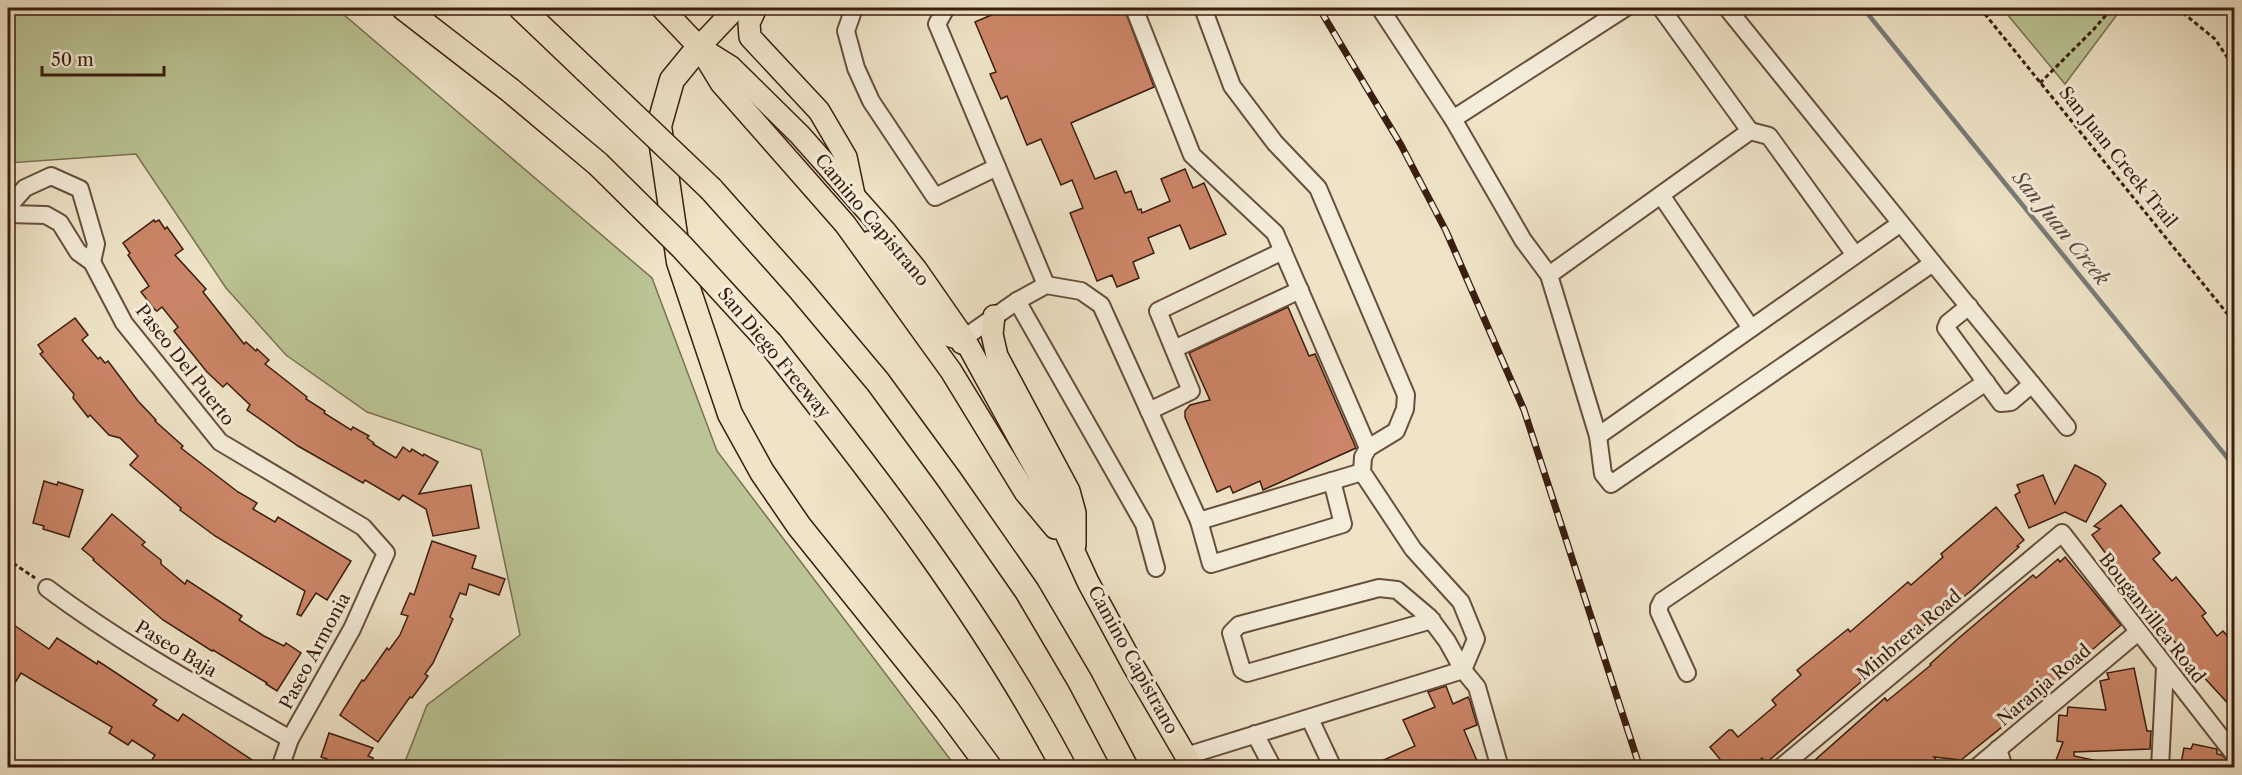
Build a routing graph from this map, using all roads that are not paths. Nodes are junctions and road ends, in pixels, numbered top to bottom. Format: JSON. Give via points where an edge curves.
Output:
{"nodes":[{"id":1,"x":404,"y":8,"type":"edge"},
{"id":2,"x":521,"y":8,"type":"edge"},
{"id":3,"x":662,"y":8,"type":"edge"},
{"id":4,"x":736,"y":8,"type":"edge"},
{"id":5,"x":756,"y":8,"type":"edge"},
{"id":6,"x":854,"y":8,"type":"edge"},
{"id":7,"x":946,"y":8,"type":"edge"},
{"id":8,"x":1134,"y":8,"type":"edge"},
{"id":9,"x":1203,"y":8,"type":"edge"},
{"id":10,"x":1380,"y":8,"type":"edge"},
{"id":11,"x":1661,"y":8,"type":"edge"},
{"id":12,"x":1727,"y":8,"type":"edge"},
{"id":13,"x":1618,"y":9,"type":"edge"},
{"id":14,"x":699,"y":47,"type":"junction"},
{"id":15,"x":1453,"y":119,"type":"junction"},
{"id":16,"x":1750,"y":131,"type":"junction"},
{"id":17,"x":997,"y":167,"type":"junction"},
{"id":18,"x":1661,"y":195,"type":"junction"},
{"id":19,"x":854,"y":198,"type":"junction"},
{"id":20,"x":8,"y":207,"type":"edge"},
{"id":21,"x":8,"y":214,"type":"edge"},
{"id":22,"x":1900,"y":223,"type":"junction"},
{"id":23,"x":845,"y":224,"type":"junction"},
{"id":24,"x":1283,"y":251,"type":"junction"},
{"id":25,"x":1855,"y":255,"type":"junction"},
{"id":26,"x":92,"y":262,"type":"junction"},
{"id":27,"x":1933,"y":263,"type":"junction"},
{"id":28,"x":1549,"y":275,"type":"junction"},
{"id":29,"x":1046,"y":285,"type":"junction"},
{"id":30,"x":1300,"y":290,"type":"junction"},
{"id":31,"x":1017,"y":301,"type":"junction"},
{"id":32,"x":1969,"y":306,"type":"junction"},
{"id":33,"x":994,"y":316,"type":"junction"},
{"id":34,"x":1751,"y":328,"type":"junction"},
{"id":35,"x":964,"y":338,"type":"junction"},
{"id":36,"x":1174,"y":349,"type":"junction"},
{"id":37,"x":1986,"y":382,"type":"junction"},
{"id":38,"x":2032,"y":384,"type":"junction"},
{"id":39,"x":1149,"y":411,"type":"junction"},
{"id":40,"x":2067,"y":427,"type":"dead end"},
{"id":41,"x":1598,"y":436,"type":"junction"},
{"id":42,"x":1368,"y":448,"type":"junction"},
{"id":43,"x":1362,"y":472,"type":"junction"},
{"id":44,"x":1332,"y":481,"type":"junction"},
{"id":45,"x":1044,"y":514,"type":"junction"},
{"id":46,"x":1199,"y":521,"type":"junction"},
{"id":47,"x":2062,"y":533,"type":"joint"},
{"id":48,"x":1075,"y":552,"type":"junction"},
{"id":49,"x":386,"y":553,"type":"joint"},
{"id":50,"x":1156,"y":568,"type":"dead end"},
{"id":51,"x":47,"y":588,"type":"road end"},
{"id":52,"x":1432,"y":620,"type":"junction"},
{"id":53,"x":2138,"y":632,"type":"junction"},
{"id":54,"x":2165,"y":667,"type":"junction"},
{"id":55,"x":1463,"y":670,"type":"junction"},
{"id":56,"x":1687,"y":673,"type":"dead end"},
{"id":57,"x":1310,"y":719,"type":"junction"},
{"id":58,"x":1255,"y":734,"type":"junction"},
{"id":59,"x":290,"y":739,"type":"junction"},
{"id":60,"x":1998,"y":749,"type":"junction"},
{"id":61,"x":2235,"y":754,"type":"edge"},
{"id":62,"x":1190,"y":762,"type":"edge"},
{"id":63,"x":280,"y":768,"type":"edge"},
{"id":64,"x":990,"y":768,"type":"edge"},
{"id":65,"x":1064,"y":768,"type":"edge"},
{"id":66,"x":1126,"y":768,"type":"edge"},
{"id":67,"x":1273,"y":768,"type":"edge"},
{"id":68,"x":1333,"y":768,"type":"edge"},
{"id":69,"x":1500,"y":768,"type":"edge"},
{"id":70,"x":1780,"y":768,"type":"edge"},
{"id":71,"x":1976,"y":768,"type":"edge"},
{"id":72,"x":2004,"y":768,"type":"edge"},
{"id":73,"x":2160,"y":768,"type":"edge"}],
"edges":[{"from":1,"to":65,"type":"highway","name":"San Diego Freeway","bridge":true,"via":[[598,164],[770,342],[880,483],[969,609]]},
{"from":2,"to":66,"type":"highway","bridge":true,"via":[[711,189],[871,373],[1027,591]]},
{"from":3,"to":14,"type":"main road","name":"Camino Capistrano"},
{"from":4,"to":14,"type":"main road"},
{"from":5,"to":19,"type":"main road","via":[[749,23],[750,37],[819,111],[846,157]]},
{"from":6,"to":17,"type":"street","via":[[846,31],[856,68],[871,102],[935,197]]},
{"from":7,"to":17,"type":"street","via":[[938,24]]},
{"from":8,"to":24,"type":"street","via":[[1192,155],[1275,234]]},
{"from":9,"to":42,"type":"street","via":[[1232,86],[1275,143],[1318,188],[1406,395],[1396,431]]},
{"from":10,"to":15,"type":"street"},
{"from":11,"to":16,"type":"street"},
{"from":12,"to":22,"type":"street"},
{"from":13,"to":15,"type":"street"},
{"from":14,"to":19,"type":"main road","name":"Camino Capistrano","via":[[731,67],[800,135]]},
{"from":14,"to":23,"type":"main road","name":"Camino Capistrano","via":[[721,83]]},
{"from":14,"to":64,"type":"highway","via":[[672,80],[659,126],[679,262],[730,414],[762,472],[799,526]]},
{"from":15,"to":28,"type":"street","via":[[1523,240]]},
{"from":16,"to":18,"type":"street"},
{"from":16,"to":25,"type":"street","via":[[1769,136]]},
{"from":17,"to":29,"type":"street"},
{"from":18,"to":28,"type":"street"},
{"from":18,"to":34,"type":"street"},
{"from":19,"to":35,"type":"main road","name":"Camino Capistrano","via":[[916,269]]},
{"from":20,"to":26,"type":"street","name":"Paseo Del Puerto","via":[[25,188],[51,176],[80,189],[96,244]]},
{"from":21,"to":26,"type":"street","name":"Paseo Del Puerto","via":[[46,216],[60,223],[78,252]]},
{"from":22,"to":25,"type":"street"},
{"from":22,"to":27,"type":"street"},
{"from":23,"to":35,"type":"main road","via":[[879,250],[944,334]]},
{"from":23,"to":45,"type":"main road","name":"Camino Capistrano","via":[[951,371],[1025,492]]},
{"from":24,"to":30,"type":"street"},
{"from":24,"to":36,"type":"street","via":[[1158,311]]},
{"from":25,"to":34,"type":"street"},
{"from":26,"to":49,"type":"street","name":"Paseo Del Puerto","via":[[124,323],[220,442],[363,527]]},
{"from":27,"to":32,"type":"street"},
{"from":27,"to":41,"type":"street","via":[[1611,484],[1603,474]]},
{"from":28,"to":41,"type":"street"},
{"from":29,"to":31,"type":"street"},
{"from":29,"to":39,"type":"street","via":[[1081,291],[1101,305]]},
{"from":30,"to":36,"type":"street"},
{"from":30,"to":42,"type":"street"},
{"from":31,"to":33,"type":"street"},
{"from":31,"to":50,"type":"street","via":[[1144,524]]},
{"from":32,"to":37,"type":"street","via":[[1946,328]]},
{"from":32,"to":38,"type":"street"},
{"from":33,"to":35,"type":"street"},
{"from":33,"to":48,"type":"main road","via":[[992,334],[997,356],[1069,491],[1075,513]]},
{"from":34,"to":41,"type":"street"},
{"from":35,"to":45,"type":"main road","via":[[962,367],[969,384]]},
{"from":35,"to":48,"type":"main road","name":"Camino Capistrano","via":[[1040,477]]},
{"from":36,"to":39,"type":"street","via":[[1191,391]]},
{"from":37,"to":38,"type":"street","via":[[2001,404],[2011,402]]},
{"from":37,"to":56,"type":"street","via":[[1662,601],[1659,612]]},
{"from":38,"to":40,"type":"street"},
{"from":39,"to":46,"type":"street"},
{"from":42,"to":43,"type":"street"},
{"from":43,"to":44,"type":"street"},
{"from":43,"to":55,"type":"street","via":[[1413,549],[1461,602],[1476,639]]},
{"from":44,"to":46,"type":"street"},
{"from":44,"to":46,"type":"street","via":[[1343,524],[1222,561],[1211,564]]},
{"from":45,"to":48,"type":"main road","name":"Camino Capistrano"},
{"from":47,"to":53,"type":"street","name":"Bouganvillea Road"},
{"from":47,"to":70,"type":"street","name":"Minbrera Road"},
{"from":48,"to":62,"type":"main road","name":"Camino Capistrano","via":[[1134,667]]},
{"from":49,"to":59,"type":"street","name":"Paseo Armonia","via":[[352,629]]},
{"from":51,"to":59,"type":"street","name":"Paseo Baja","via":[[145,654]]},
{"from":52,"to":52,"type":"street","via":[[1247,673],[1242,670],[1231,633],[1239,625],[1379,588],[1397,590]]},
{"from":52,"to":55,"type":"street"},
{"from":53,"to":54,"type":"street","name":"Bouganvillea Road"},
{"from":53,"to":60,"type":"street","name":"Naranja Road"},
{"from":54,"to":61,"type":"street","name":"Bouganvillea Road"},
{"from":54,"to":73,"type":"street"},
{"from":55,"to":57,"type":"street"},
{"from":55,"to":69,"type":"street","via":[[1477,687]]},
{"from":57,"to":58,"type":"street"},
{"from":57,"to":68,"type":"street"},
{"from":58,"to":62,"type":"street"},
{"from":58,"to":67,"type":"street"},
{"from":59,"to":63,"type":"street","name":"Paseo Armonia"},
{"from":60,"to":71,"type":"street","name":"Naranja Road"},
{"from":60,"to":72,"type":"street"}]}
